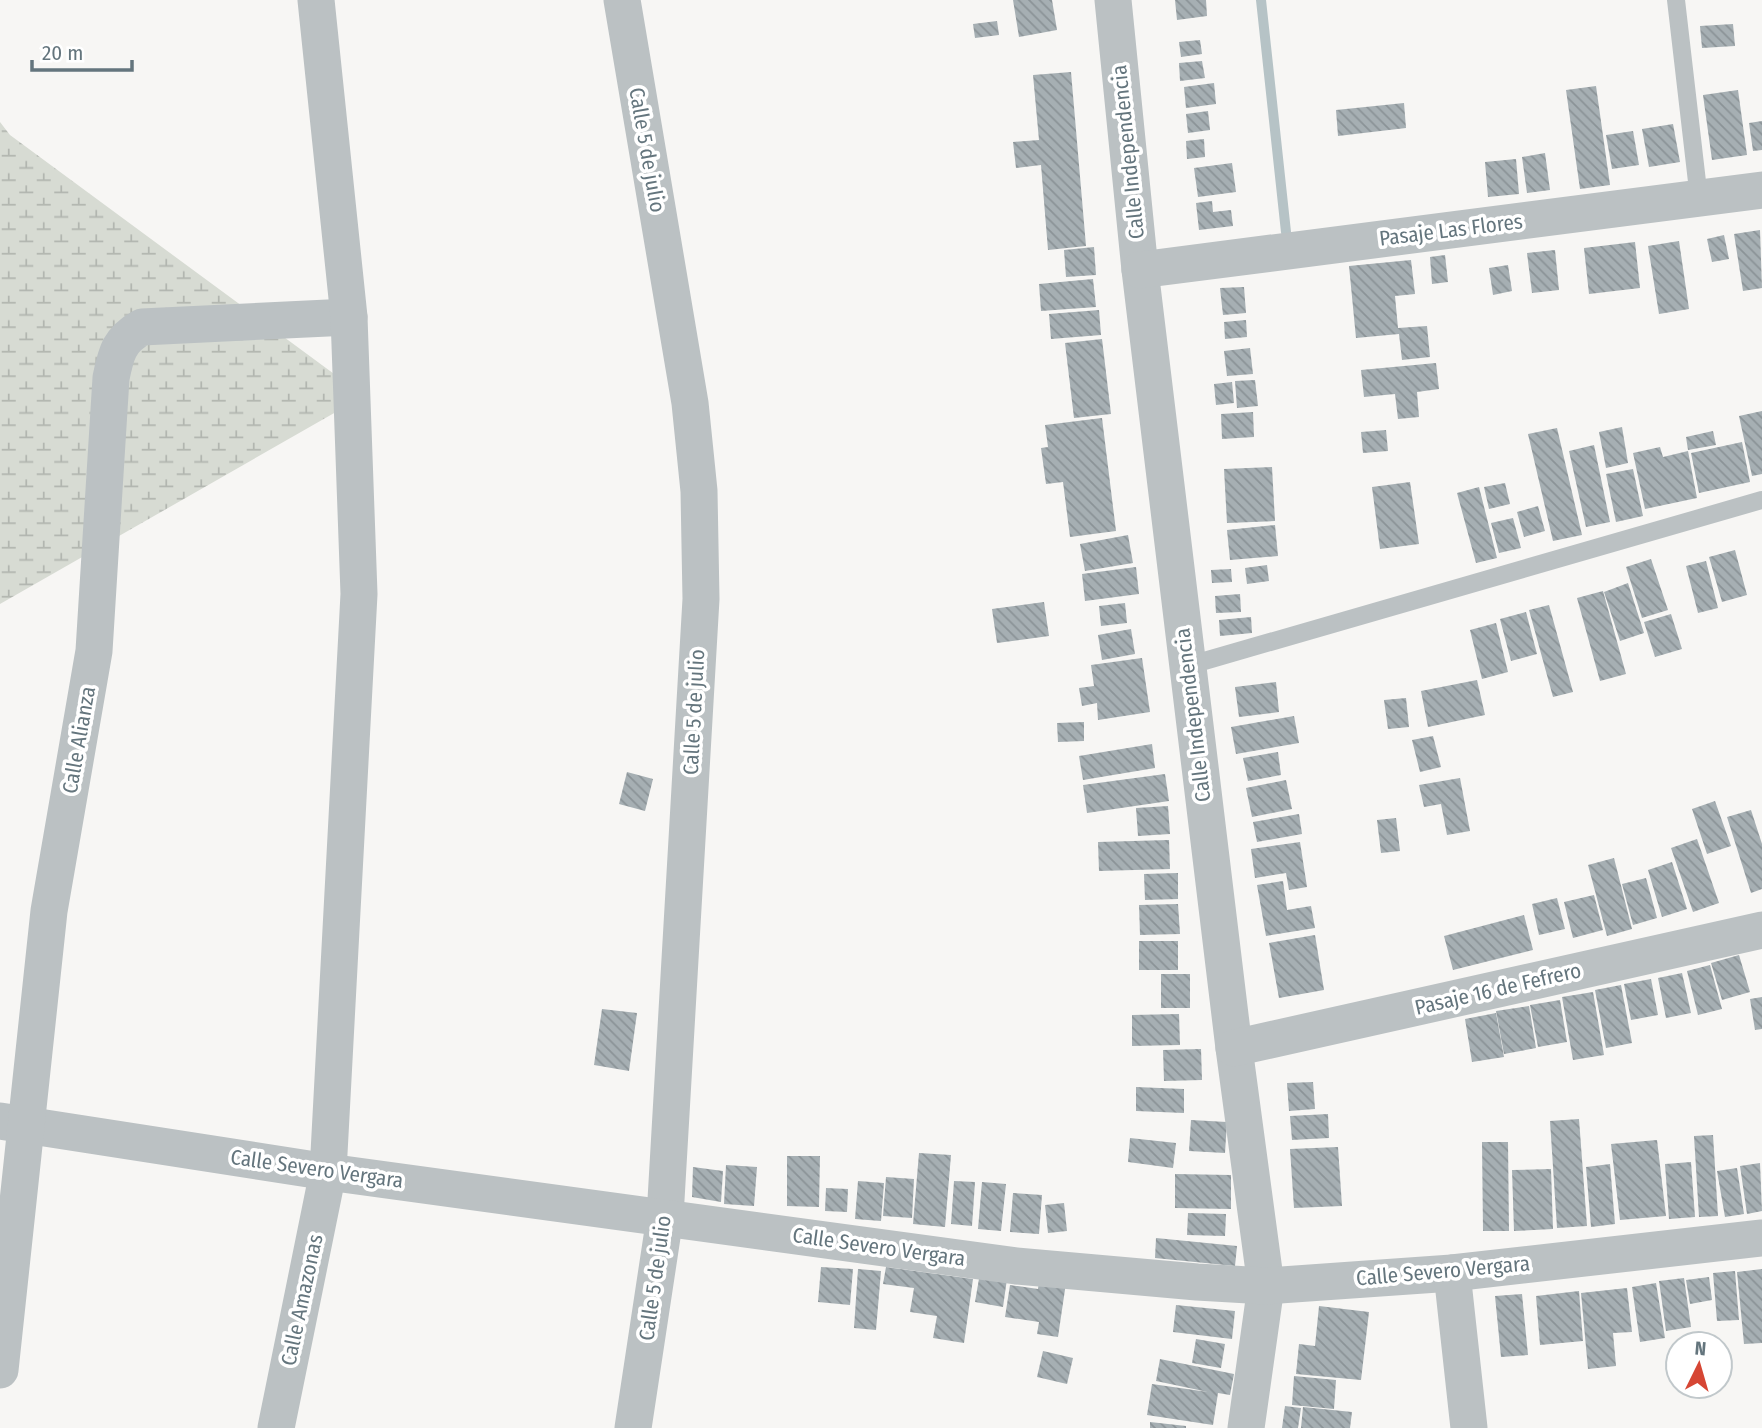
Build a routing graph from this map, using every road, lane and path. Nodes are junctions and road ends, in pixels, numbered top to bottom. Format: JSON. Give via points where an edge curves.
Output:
{"nodes":[{"id":1,"x":316,"y":0,"type":"edge"},
{"id":2,"x":622,"y":0,"type":"edge"},
{"id":3,"x":1113,"y":0,"type":"edge"},
{"id":4,"x":1676,"y":0,"type":"edge"},
{"id":5,"x":1762,"y":190,"type":"edge"},
{"id":6,"x":1699,"y":199,"type":"junction"},
{"id":7,"x":1140,"y":270,"type":"junction"},
{"id":8,"x":349,"y":317,"type":"junction"},
{"id":9,"x":1762,"y":500,"type":"edge"},
{"id":10,"x":1187,"y":666,"type":"junction"},
{"id":11,"x":1762,"y":930,"type":"edge"},
{"id":12,"x":1234,"y":1048,"type":"junction"},
{"id":13,"x":14,"y":1122,"type":"edge"},
{"id":14,"x":328,"y":1172,"type":"junction"},
{"id":15,"x":665,"y":1217,"type":"junction"},
{"id":16,"x":1762,"y":1238,"type":"edge"},
{"id":17,"x":1452,"y":1273,"type":"junction"},
{"id":18,"x":1266,"y":1286,"type":"junction"},
{"id":19,"x":0,"y":1370,"type":"edge"},
{"id":20,"x":276,"y":1428,"type":"edge"},
{"id":21,"x":634,"y":1428,"type":"edge"},
{"id":22,"x":1246,"y":1428,"type":"edge"},
{"id":23,"x":1469,"y":1428,"type":"edge"}],
"edges":[{"from":1,"to":8,"type":"street","name":"Calle Amazonas"},
{"from":2,"to":15,"type":"street","name":"Calle 5 de julio","via":[[690,404],[699,491],[701,598]]},
{"from":3,"to":7,"type":"street","name":"Calle Independencia"},
{"from":4,"to":6,"type":"lane"},
{"from":5,"to":6,"type":"street","name":"Pasaje Las Flores"},
{"from":6,"to":7,"type":"street","name":"Pasaje Las Flores"},
{"from":7,"to":10,"type":"street","name":"Calle Independencia"},
{"from":8,"to":13,"type":"street","name":"Calle Alianza","via":[[142,327],[126,336],[117,349],[111,378],[94,651]]},
{"from":8,"to":14,"type":"street","name":"Calle Amazonas","via":[[359,594]]},
{"from":9,"to":10,"type":"lane"},
{"from":10,"to":12,"type":"street","name":"Calle Independencia"},
{"from":11,"to":12,"type":"street","name":"Pasaje 16 de Fefrero"},
{"from":12,"to":18,"type":"street","name":"Calle Independencia"},
{"from":13,"to":14,"type":"street","name":"Calle Severo Vergara"},
{"from":13,"to":19,"type":"street","name":"Calle Alianza"},
{"from":14,"to":15,"type":"street","name":"Calle Severo Vergara"},
{"from":14,"to":20,"type":"street","name":"Calle Amazonas"},
{"from":15,"to":18,"type":"street","name":"Calle Severo Vergara","via":[[1016,1266]]},
{"from":15,"to":21,"type":"street","name":"Calle 5 de julio"},
{"from":16,"to":17,"type":"street","name":"Calle Severo Vergara"},
{"from":17,"to":18,"type":"street","name":"Calle Severo Vergara"},
{"from":17,"to":23,"type":"street"},
{"from":18,"to":22,"type":"street","name":"Calle Independencia"}]}
